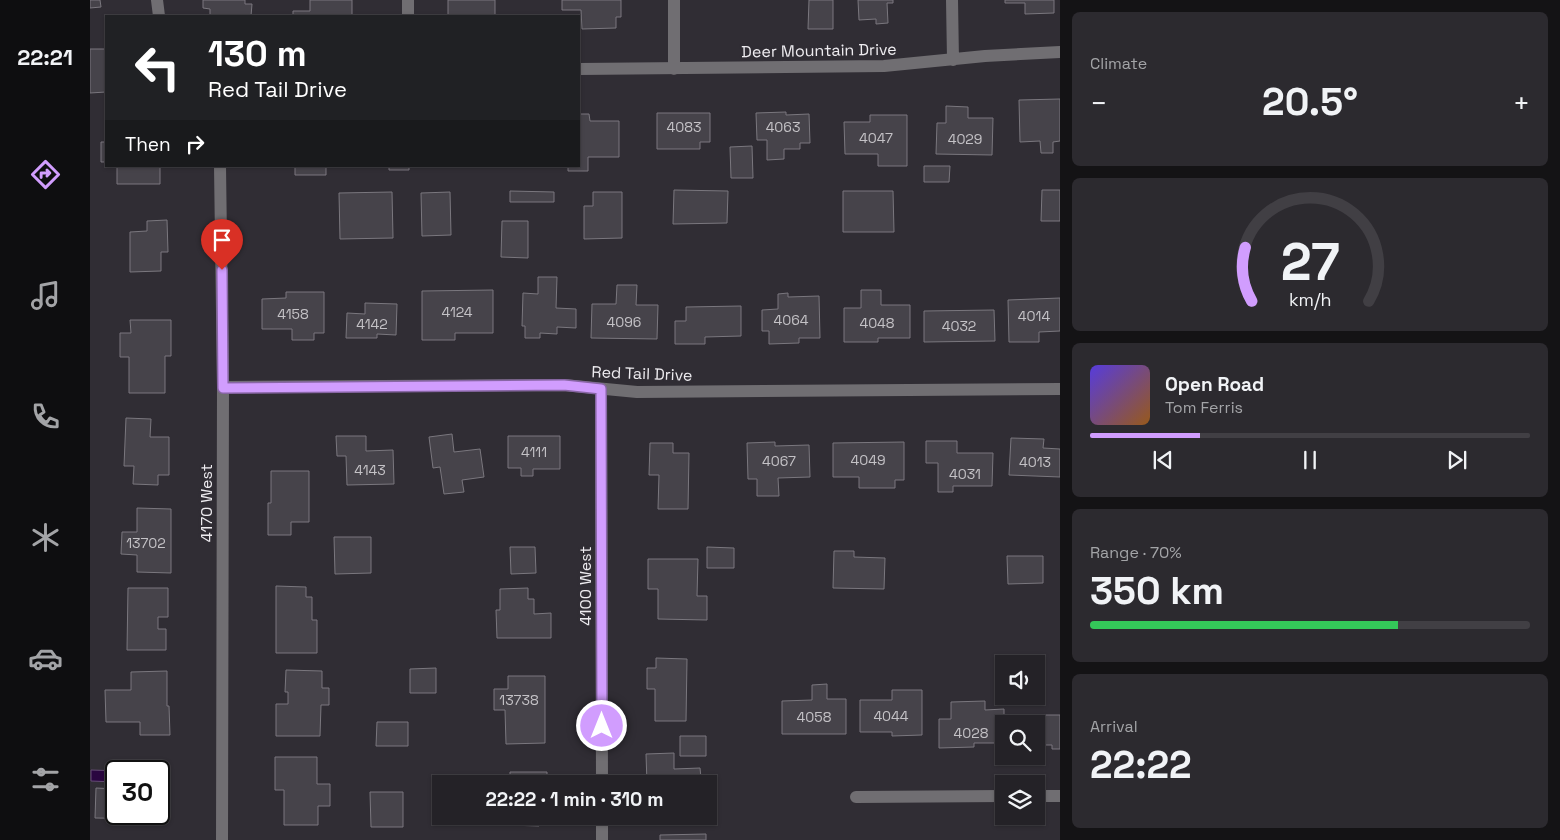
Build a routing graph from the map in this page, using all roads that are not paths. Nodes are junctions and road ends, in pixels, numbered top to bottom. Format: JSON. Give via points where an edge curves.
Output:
{"nodes":[{"id":1,"x":157,"y":0,"type":"edge"},
{"id":2,"x":408,"y":0,"type":"edge"},
{"id":3,"x":674,"y":0,"type":"edge"},
{"id":4,"x":952,"y":0,"type":"edge"},
{"id":5,"x":159,"y":15,"type":"edge"},
{"id":6,"x":408,"y":15,"type":"edge"},
{"id":7,"x":1060,"y":52,"type":"edge"},
{"id":8,"x":953,"y":60,"type":"junction"},
{"id":9,"x":580,"y":69,"type":"edge"},
{"id":10,"x":674,"y":69,"type":"junction"},
{"id":11,"x":220,"y":167,"type":"edge"},
{"id":12,"x":223,"y":388,"type":"junction"},
{"id":13,"x":601,"y":389,"type":"junction"},
{"id":14,"x":1060,"y":389,"type":"edge"},
{"id":15,"x":602,"y":775,"type":"edge"},
{"id":16,"x":995,"y":796,"type":"edge"},
{"id":17,"x":1045,"y":796,"type":"edge"},
{"id":18,"x":1060,"y":796,"type":"edge"},
{"id":19,"x":856,"y":797,"type":"dead end"},
{"id":20,"x":602,"y":825,"type":"edge"},
{"id":21,"x":222,"y":840,"type":"edge"},
{"id":22,"x":602,"y":840,"type":"edge"}],
"edges":[{"from":1,"to":5,"type":"street"},
{"from":2,"to":6,"type":"street"},
{"from":3,"to":10,"type":"street"},
{"from":4,"to":8,"type":"street"},
{"from":7,"to":8,"type":"street","name":"Deer Mountain Drive"},
{"from":8,"to":10,"type":"street","name":"Deer Mountain Drive","via":[[852,67]]},
{"from":9,"to":10,"type":"street","name":"Deer Mountain Drive"},
{"from":11,"to":12,"type":"street","name":"4170 West"},
{"from":12,"to":13,"type":"street","name":"Red Tail Drive","via":[[564,385]]},
{"from":12,"to":21,"type":"street","name":"4170 West"},
{"from":13,"to":14,"type":"street","name":"Red Tail Drive","via":[[637,392]]},
{"from":13,"to":15,"type":"street","name":"4100 West"},
{"from":16,"to":19,"type":"street"},
{"from":17,"to":18,"type":"street"},
{"from":20,"to":22,"type":"street"}]}
